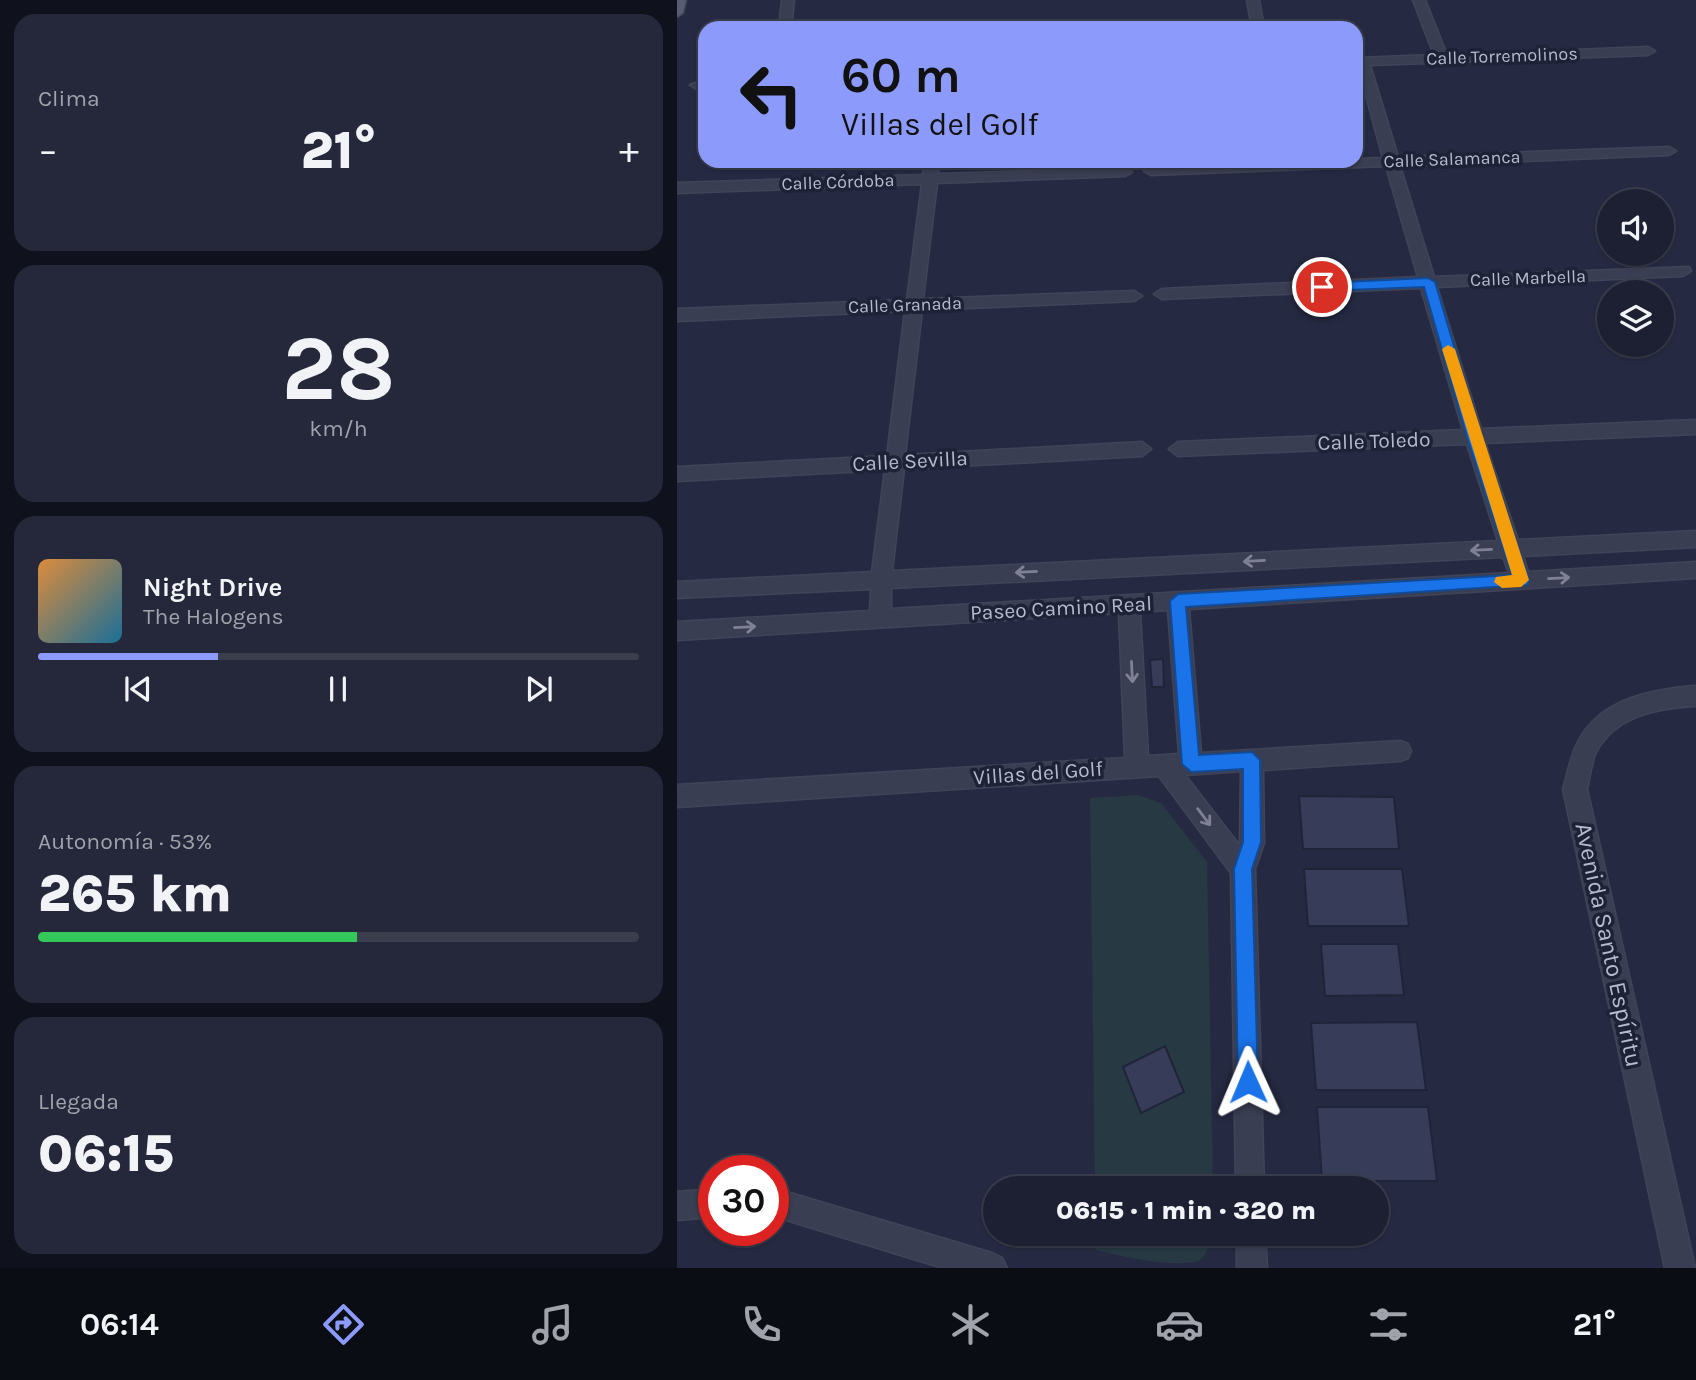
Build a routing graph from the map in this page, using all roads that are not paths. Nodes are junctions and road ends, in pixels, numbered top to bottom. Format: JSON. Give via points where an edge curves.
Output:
{"nodes":[{"id":1,"x":680,"y":0,"type":"edge"},
{"id":2,"x":788,"y":0,"type":"edge"},
{"id":3,"x":1253,"y":0,"type":"edge"},
{"id":4,"x":1419,"y":0,"type":"edge"},
{"id":5,"x":677,"y":13,"type":"edge"},
{"id":6,"x":786,"y":21,"type":"edge"},
{"id":7,"x":1257,"y":21,"type":"edge"},
{"id":8,"x":1648,"y":51,"type":"dead end"},
{"id":9,"x":1442,"y":59,"type":"junction"},
{"id":10,"x":1363,"y":62,"type":"edge"},
{"id":11,"x":1363,"y":74,"type":"edge"},
{"id":12,"x":1669,"y":150,"type":"dead end"},
{"id":13,"x":1392,"y":161,"type":"junction"},
{"id":14,"x":1363,"y":162,"type":"edge"},
{"id":15,"x":1223,"y":168,"type":"edge"},
{"id":16,"x":931,"y":170,"type":"edge"},
{"id":17,"x":1151,"y":171,"type":"dead end"},
{"id":18,"x":1125,"y":172,"type":"dead end"},
{"id":19,"x":677,"y":188,"type":"edge"},
{"id":20,"x":1683,"y":271,"type":"dead end"},
{"id":21,"x":1428,"y":282,"type":"junction"},
{"id":22,"x":1162,"y":294,"type":"dead end"},
{"id":23,"x":1134,"y":296,"type":"dead end"},
{"id":24,"x":916,"y":305,"type":"junction"},
{"id":25,"x":677,"y":314,"type":"edge"},
{"id":26,"x":1696,"y":427,"type":"edge"},
{"id":27,"x":1474,"y":437,"type":"junction"},
{"id":28,"x":1142,"y":449,"type":"dead end"},
{"id":29,"x":1178,"y":449,"type":"dead end"},
{"id":30,"x":896,"y":462,"type":"junction"},
{"id":31,"x":677,"y":474,"type":"edge"},
{"id":32,"x":1696,"y":539,"type":"edge"},
{"id":33,"x":1511,"y":548,"type":"junction"},
{"id":34,"x":1696,"y":570,"type":"edge"},
{"id":35,"x":881,"y":579,"type":"junction"},
{"id":36,"x":1521,"y":580,"type":"junction"},
{"id":37,"x":677,"y":590,"type":"edge"},
{"id":38,"x":1178,"y":601,"type":"junction"},
{"id":39,"x":1129,"y":604,"type":"junction"},
{"id":40,"x":880,"y":619,"type":"junction"},
{"id":41,"x":677,"y":631,"type":"edge"},
{"id":42,"x":1696,"y":696,"type":"edge"},
{"id":43,"x":1400,"y":751,"type":"dead end"},
{"id":44,"x":1252,"y":760,"type":"junction"},
{"id":45,"x":1191,"y":764,"type":"junction"},
{"id":46,"x":1164,"y":765,"type":"junction"},
{"id":47,"x":1137,"y":767,"type":"junction"},
{"id":48,"x":677,"y":796,"type":"edge"},
{"id":49,"x":1243,"y":869,"type":"junction"},
{"id":50,"x":1250,"y":1176,"type":"edge"},
{"id":51,"x":698,"y":1204,"type":"edge"},
{"id":52,"x":677,"y":1206,"type":"edge"},
{"id":53,"x":789,"y":1207,"type":"edge"},
{"id":54,"x":1251,"y":1246,"type":"edge"},
{"id":55,"x":992,"y":1268,"type":"edge"},
{"id":56,"x":1252,"y":1268,"type":"edge"},
{"id":57,"x":1680,"y":1268,"type":"edge"}],
"edges":[{"from":1,"to":5,"type":"main road"},
{"from":2,"to":6,"type":"street"},
{"from":3,"to":7,"type":"street"},
{"from":4,"to":9,"type":"street"},
{"from":8,"to":9,"type":"street","name":"Calle Torremolinos"},
{"from":9,"to":10,"type":"street","name":"Calle Torremolinos"},
{"from":11,"to":13,"type":"street"},
{"from":12,"to":13,"type":"street","name":"Calle Salamanca"},
{"from":13,"to":14,"type":"street","name":"Calle Salamanca"},
{"from":13,"to":21,"type":"street"},
{"from":15,"to":17,"type":"street","name":"Calle Salamanca"},
{"from":16,"to":18,"type":"street","name":"Calle Córdoba"},
{"from":16,"to":19,"type":"street","name":"Calle Córdoba"},
{"from":16,"to":24,"type":"street"},
{"from":20,"to":21,"type":"street","name":"Calle Marbella"},
{"from":21,"to":22,"type":"street","name":"Calle Marbella"},
{"from":21,"to":27,"type":"street"},
{"from":23,"to":24,"type":"street","name":"Calle Granada"},
{"from":24,"to":25,"type":"street","name":"Calle Granada"},
{"from":24,"to":30,"type":"street"},
{"from":26,"to":27,"type":"street","name":"Calle Toledo"},
{"from":27,"to":29,"type":"street","name":"Calle Toledo"},
{"from":27,"to":33,"type":"street"},
{"from":28,"to":30,"type":"street","name":"Calle Sevilla"},
{"from":30,"to":31,"type":"street","name":"Calle Sevilla"},
{"from":30,"to":35,"type":"street"},
{"from":32,"to":33,"type":"street","name":"Paseo Camino Real"},
{"from":33,"to":35,"type":"street","name":"Paseo Camino Real","one_way":true},
{"from":33,"to":36,"type":"street"},
{"from":36,"to":34,"type":"street","name":"Paseo Camino Real","one_way":true},
{"from":35,"to":37,"type":"street","name":"Paseo Camino Real"},
{"from":35,"to":40,"type":"street"},
{"from":36,"to":38,"type":"street","name":"Paseo Camino Real"},
{"from":38,"to":39,"type":"street","name":"Paseo Camino Real"},
{"from":38,"to":45,"type":"street"},
{"from":39,"to":40,"type":"street","name":"Paseo Camino Real"},
{"from":39,"to":47,"type":"street","one_way":true},
{"from":41,"to":40,"type":"street","name":"Paseo Camino Real","one_way":true},
{"from":42,"to":57,"type":"street","name":"Avenida Santo Espíritu","via":[[1654,698],[1611,718],[1587,747],[1575,789]]},
{"from":43,"to":44,"type":"street","name":"Villas del Golf"},
{"from":44,"to":45,"type":"street","name":"Villas del Golf"},
{"from":44,"to":49,"type":"street","via":[[1252,842]]},
{"from":45,"to":46,"type":"street","name":"Villas del Golf"},
{"from":46,"to":47,"type":"street","name":"Villas del Golf"},
{"from":46,"to":49,"type":"street","one_way":true},
{"from":47,"to":48,"type":"street","name":"Villas del Golf"},
{"from":49,"to":50,"type":"street"},
{"from":51,"to":52,"type":"street"},
{"from":53,"to":55,"type":"street"},
{"from":54,"to":56,"type":"street"}]}
